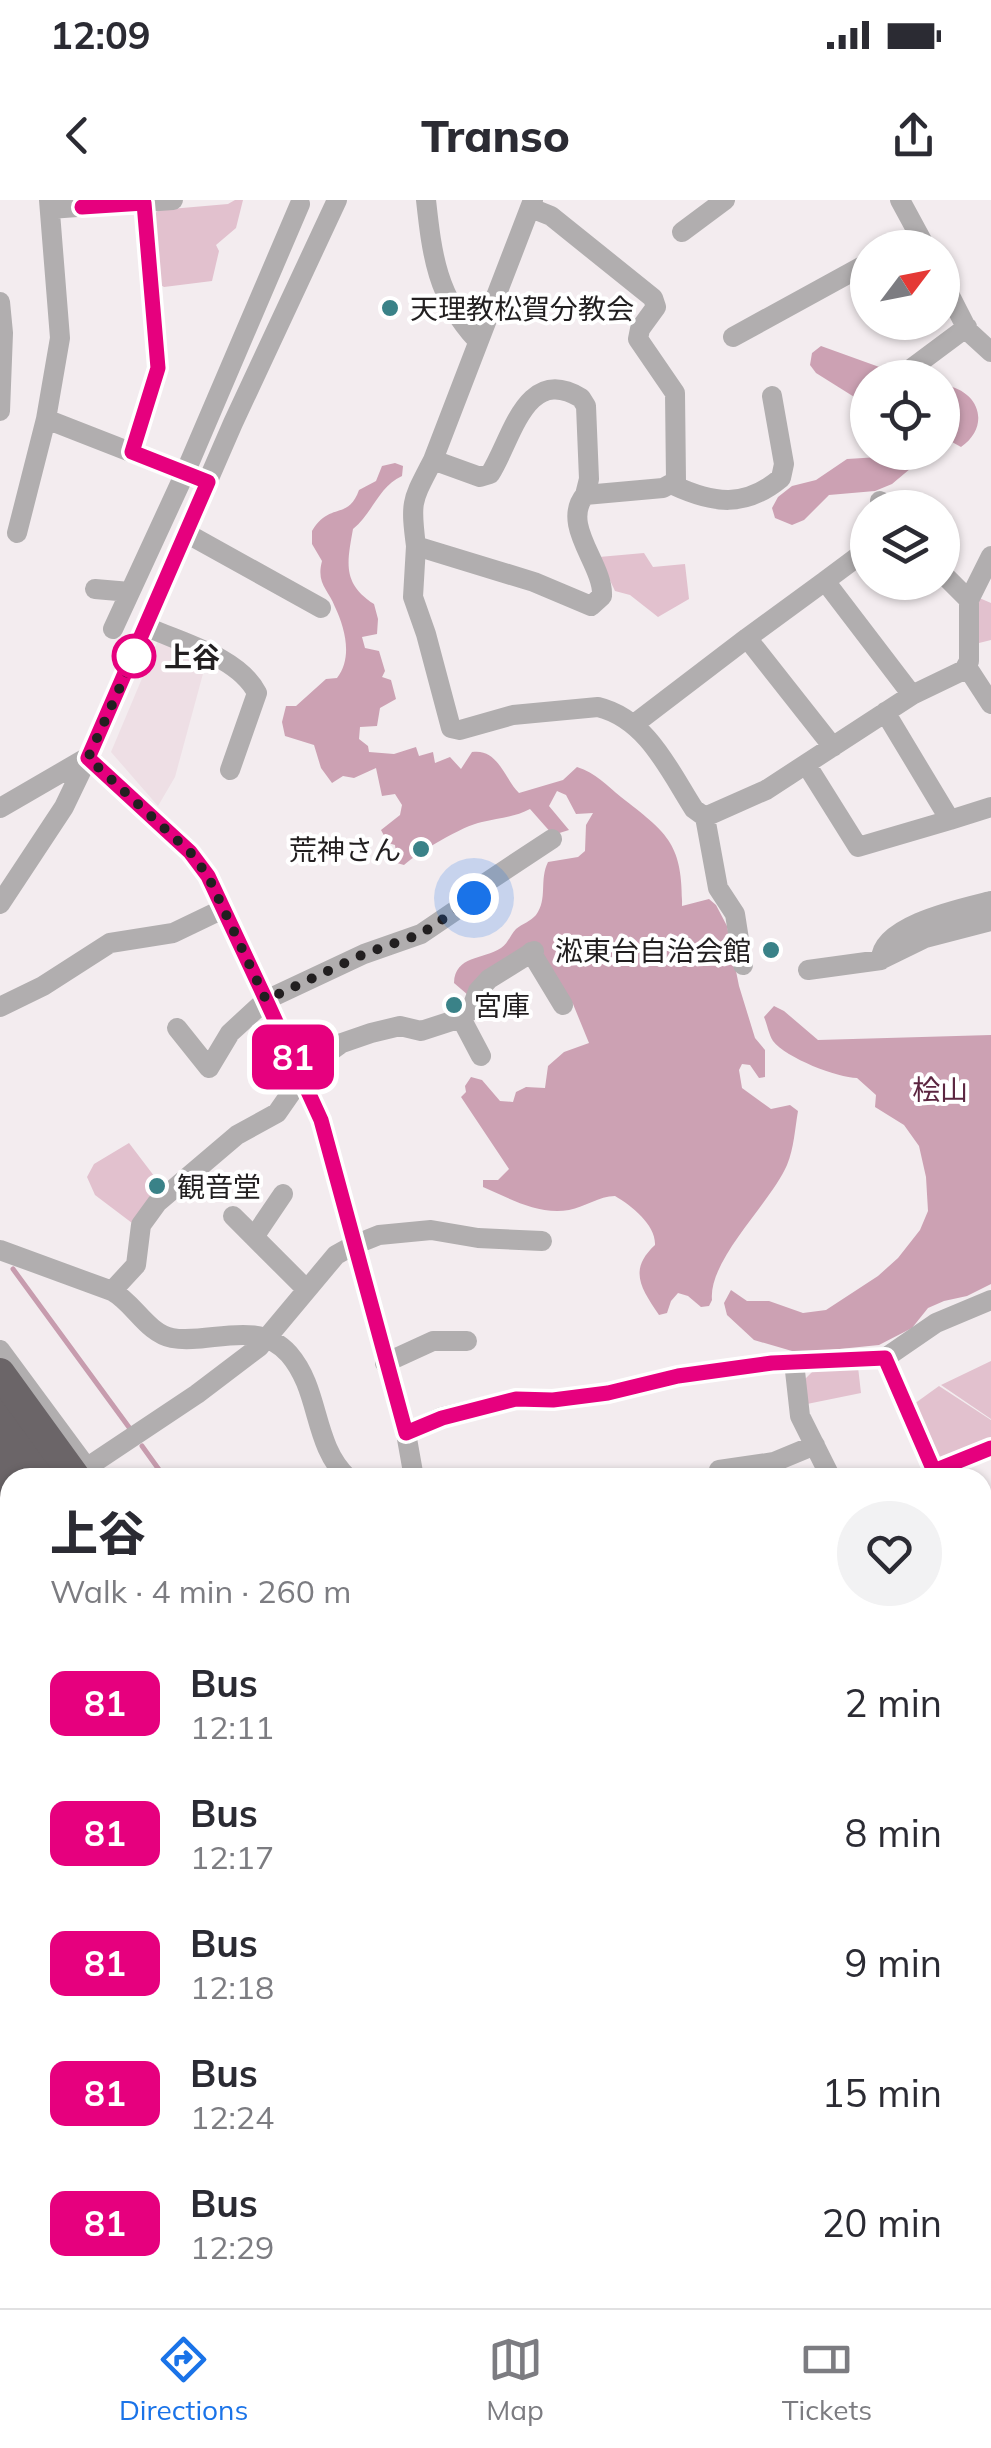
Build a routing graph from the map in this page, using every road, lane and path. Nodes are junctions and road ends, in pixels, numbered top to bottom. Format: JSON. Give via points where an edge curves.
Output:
{"nodes":[{"id":1,"x":173,"y":200,"type":"edge"},
{"id":2,"x":337,"y":200,"type":"edge"},
{"id":3,"x":426,"y":200,"type":"edge"},
{"id":4,"x":724,"y":200,"type":"edge"},
{"id":5,"x":900,"y":200,"type":"edge"},
{"id":6,"x":144,"y":201,"type":"edge"},
{"id":7,"x":300,"y":204,"type":"dead end"},
{"id":8,"x":532,"y":204,"type":"edge"},
{"id":9,"x":50,"y":205,"type":"edge"},
{"id":10,"x":916,"y":230,"type":"edge"},
{"id":11,"x":682,"y":232,"type":"dead end"},
{"id":12,"x":850,"y":273,"type":"edge"},
{"id":13,"x":0,"y":302,"type":"edge"},
{"id":14,"x":960,"y":314,"type":"edge"},
{"id":15,"x":967,"y":327,"type":"junction"},
{"id":16,"x":733,"y":337,"type":"dead end"},
{"id":17,"x":477,"y":340,"type":"junction"},
{"id":18,"x":991,"y":352,"type":"edge"},
{"id":19,"x":923,"y":360,"type":"edge"},
{"id":20,"x":772,"y":396,"type":"dead end"},
{"id":21,"x":0,"y":411,"type":"edge"},
{"id":22,"x":46,"y":420,"type":"junction"},
{"id":23,"x":132,"y":452,"type":"junction"},
{"id":24,"x":433,"y":460,"type":"junction"},
{"id":25,"x":185,"y":473,"type":"junction"},
{"id":26,"x":208,"y":482,"type":"junction"},
{"id":27,"x":673,"y":484,"type":"junction"},
{"id":28,"x":585,"y":495,"type":"junction"},
{"id":29,"x":186,"y":532,"type":"junction"},
{"id":30,"x":17,"y":533,"type":"dead end"},
{"id":31,"x":416,"y":546,"type":"junction"},
{"id":32,"x":991,"y":556,"type":"edge"},
{"id":33,"x":850,"y":562,"type":"edge"},
{"id":34,"x":825,"y":580,"type":"junction"},
{"id":35,"x":95,"y":589,"type":"dead end"},
{"id":36,"x":960,"y":591,"type":"edge"},
{"id":37,"x":130,"y":592,"type":"junction"},
{"id":38,"x":969,"y":600,"type":"junction"},
{"id":39,"x":321,"y":608,"type":"dead end"},
{"id":40,"x":147,"y":627,"type":"junction"},
{"id":41,"x":113,"y":628,"type":"dead end"},
{"id":42,"x":747,"y":638,"type":"junction"},
{"id":43,"x":967,"y":667,"type":"junction"},
{"id":44,"x":912,"y":695,"type":"junction"},
{"id":45,"x":991,"y":704,"type":"edge"},
{"id":46,"x":885,"y":712,"type":"junction"},
{"id":47,"x":633,"y":725,"type":"junction"},
{"id":48,"x":833,"y":747,"type":"junction"},
{"id":49,"x":88,"y":758,"type":"junction"},
{"id":50,"x":806,"y":764,"type":"junction"},
{"id":51,"x":230,"y":770,"type":"dead end"},
{"id":52,"x":991,"y":807,"type":"edge"},
{"id":53,"x":0,"y":808,"type":"edge"},
{"id":54,"x":705,"y":817,"type":"junction"},
{"id":55,"x":950,"y":820,"type":"junction"},
{"id":56,"x":552,"y":839,"type":"dead end"},
{"id":57,"x":991,"y":901,"type":"edge"},
{"id":58,"x":0,"y":904,"type":"edge"},
{"id":59,"x":224,"y":909,"type":"junction"},
{"id":60,"x":991,"y":921,"type":"edge"},
{"id":61,"x":880,"y":960,"type":"junction"},
{"id":62,"x":743,"y":965,"type":"dead end"},
{"id":63,"x":808,"y":970,"type":"dead end"},
{"id":64,"x":266,"y":1000,"type":"junction"},
{"id":65,"x":562,"y":1004,"type":"dead end"},
{"id":66,"x":0,"y":1006,"type":"edge"},
{"id":67,"x":461,"y":1018,"type":"junction"},
{"id":68,"x":177,"y":1028,"type":"dead end"},
{"id":69,"x":481,"y":1056,"type":"dead end"},
{"id":70,"x":302,"y":1077,"type":"junction"},
{"id":71,"x":283,"y":1194,"type":"dead end"},
{"id":72,"x":233,"y":1216,"type":"dead end"},
{"id":73,"x":254,"y":1237,"type":"junction"},
{"id":74,"x":542,"y":1242,"type":"dead end"},
{"id":75,"x":354,"y":1245,"type":"junction"},
{"id":76,"x":0,"y":1250,"type":"edge"},
{"id":77,"x":116,"y":1288,"type":"junction"},
{"id":78,"x":306,"y":1289,"type":"junction"},
{"id":79,"x":989,"y":1307,"type":"edge"},
{"id":80,"x":271,"y":1334,"type":"junction"},
{"id":81,"x":467,"y":1340,"type":"dead end"},
{"id":82,"x":0,"y":1350,"type":"edge"},
{"id":83,"x":885,"y":1358,"type":"junction"},
{"id":84,"x":794,"y":1362,"type":"junction"},
{"id":85,"x":385,"y":1364,"type":"junction"},
{"id":86,"x":0,"y":1373,"type":"edge"},
{"id":87,"x":0,"y":1408,"type":"edge"},
{"id":88,"x":406,"y":1433,"type":"junction"},
{"id":89,"x":816,"y":1446,"type":"junction"},
{"id":90,"x":991,"y":1448,"type":"edge"},
{"id":91,"x":43,"y":1468,"type":"edge"},
{"id":92,"x":76,"y":1468,"type":"edge"},
{"id":93,"x":77,"y":1468,"type":"edge"},
{"id":94,"x":92,"y":1468,"type":"edge"},
{"id":95,"x":340,"y":1468,"type":"edge"},
{"id":96,"x":412,"y":1468,"type":"edge"},
{"id":97,"x":732,"y":1468,"type":"edge"},
{"id":98,"x":826,"y":1468,"type":"edge"},
{"id":99,"x":932,"y":1468,"type":"edge"},
{"id":100,"x":948,"y":1468,"type":"edge"}],
"edges":[{"from":1,"to":6,"type":"street"},
{"from":2,"to":26,"type":"street"},
{"from":3,"to":17,"type":"street","via":[[434,265]]},
{"from":4,"to":11,"type":"street"},
{"from":5,"to":10,"type":"street"},
{"from":6,"to":9,"type":"street"},
{"from":6,"to":23,"type":"street","via":[[158,368]]},
{"from":7,"to":25,"type":"street"},
{"from":8,"to":17,"type":"street"},
{"from":8,"to":27,"type":"street","via":[[656,304],[637,334],[675,393]]},
{"from":9,"to":22,"type":"street","via":[[60,338]]},
{"from":12,"to":16,"type":"street"},
{"from":13,"to":21,"type":"street"},
{"from":14,"to":15,"type":"street"},
{"from":15,"to":18,"type":"street"},
{"from":15,"to":19,"type":"street"},
{"from":17,"to":24,"type":"street"},
{"from":20,"to":27,"type":"street","via":[[781,478],[752,497],[709,499]]},
{"from":22,"to":23,"type":"street"},
{"from":22,"to":30,"type":"street"},
{"from":23,"to":25,"type":"street"},
{"from":24,"to":28,"type":"street","via":[[480,477],[490,474],[517,418],[536,396],[546,389],[569,390],[586,406]]},
{"from":24,"to":31,"type":"street","via":[[411,506]]},
{"from":25,"to":26,"type":"street"},
{"from":25,"to":37,"type":"street"},
{"from":26,"to":29,"type":"street"},
{"from":27,"to":28,"type":"street"},
{"from":28,"to":31,"type":"street","via":[[577,512],[602,585],[602,596],[590,606]]},
{"from":29,"to":39,"type":"street"},
{"from":29,"to":40,"type":"street"},
{"from":31,"to":47,"type":"street","via":[[412,597],[451,728],[531,712],[598,708]]},
{"from":32,"to":38,"type":"street"},
{"from":33,"to":34,"type":"street"},
{"from":34,"to":42,"type":"street"},
{"from":34,"to":44,"type":"street"},
{"from":35,"to":37,"type":"street"},
{"from":36,"to":38,"type":"street"},
{"from":37,"to":41,"type":"street"},
{"from":38,"to":43,"type":"street"},
{"from":40,"to":49,"type":"street"},
{"from":40,"to":51,"type":"street","via":[[221,660],[251,682],[257,693]]},
{"from":42,"to":47,"type":"street"},
{"from":42,"to":48,"type":"street"},
{"from":43,"to":44,"type":"street"},
{"from":43,"to":45,"type":"street"},
{"from":44,"to":46,"type":"street"},
{"from":46,"to":48,"type":"street"},
{"from":46,"to":55,"type":"street"},
{"from":47,"to":54,"type":"street"},
{"from":48,"to":50,"type":"street"},
{"from":49,"to":53,"type":"street"},
{"from":49,"to":58,"type":"street"},
{"from":49,"to":59,"type":"street","via":[[190,852]]},
{"from":50,"to":54,"type":"street"},
{"from":50,"to":55,"type":"street","via":[[858,847]]},
{"from":52,"to":55,"type":"street"},
{"from":54,"to":62,"type":"street","via":[[718,888],[735,914]]},
{"from":56,"to":64,"type":"street","via":[[421,934]]},
{"from":57,"to":61,"type":"street","via":[[917,923],[886,944]]},
{"from":59,"to":64,"type":"street"},
{"from":59,"to":66,"type":"street","via":[[173,933],[110,943]]},
{"from":60,"to":61,"type":"street","via":[[925,938]]},
{"from":61,"to":63,"type":"street"},
{"from":64,"to":68,"type":"street","via":[[230,1033],[208,1068]]},
{"from":64,"to":70,"type":"street"},
{"from":65,"to":67,"type":"street","via":[[532,952],[489,979]]},
{"from":67,"to":69,"type":"street"},
{"from":67,"to":70,"type":"street","via":[[342,1043]]},
{"from":70,"to":75,"type":"street","via":[[321,1120]]},
{"from":70,"to":77,"type":"street","via":[[277,1113],[236,1136],[158,1203],[141,1225],[136,1265]]},
{"from":71,"to":73,"type":"street"},
{"from":72,"to":73,"type":"street"},
{"from":73,"to":78,"type":"street"},
{"from":74,"to":75,"type":"street","via":[[431,1230],[379,1235]]},
{"from":75,"to":78,"type":"street"},
{"from":75,"to":85,"type":"street"},
{"from":76,"to":77,"type":"street"},
{"from":77,"to":80,"type":"street","via":[[153,1329],[174,1339]]},
{"from":78,"to":80,"type":"street"},
{"from":79,"to":83,"type":"street","via":[[936,1323]]},
{"from":80,"to":94,"type":"street"},
{"from":80,"to":95,"type":"street","via":[[301,1373],[328,1454]]},
{"from":81,"to":85,"type":"street","via":[[433,1341]]},
{"from":82,"to":93,"type":"street"},
{"from":83,"to":84,"type":"street"},
{"from":83,"to":99,"type":"street"},
{"from":84,"to":88,"type":"street","via":[[678,1376],[608,1393],[516,1399]]},
{"from":84,"to":89,"type":"street","via":[[800,1416]]},
{"from":85,"to":88,"type":"street"},
{"from":86,"to":92,"type":"highway","bridge":true},
{"from":87,"to":91,"type":"highway"},
{"from":88,"to":96,"type":"street"},
{"from":89,"to":97,"type":"street"},
{"from":89,"to":98,"type":"street"},
{"from":90,"to":100,"type":"street"}]}
